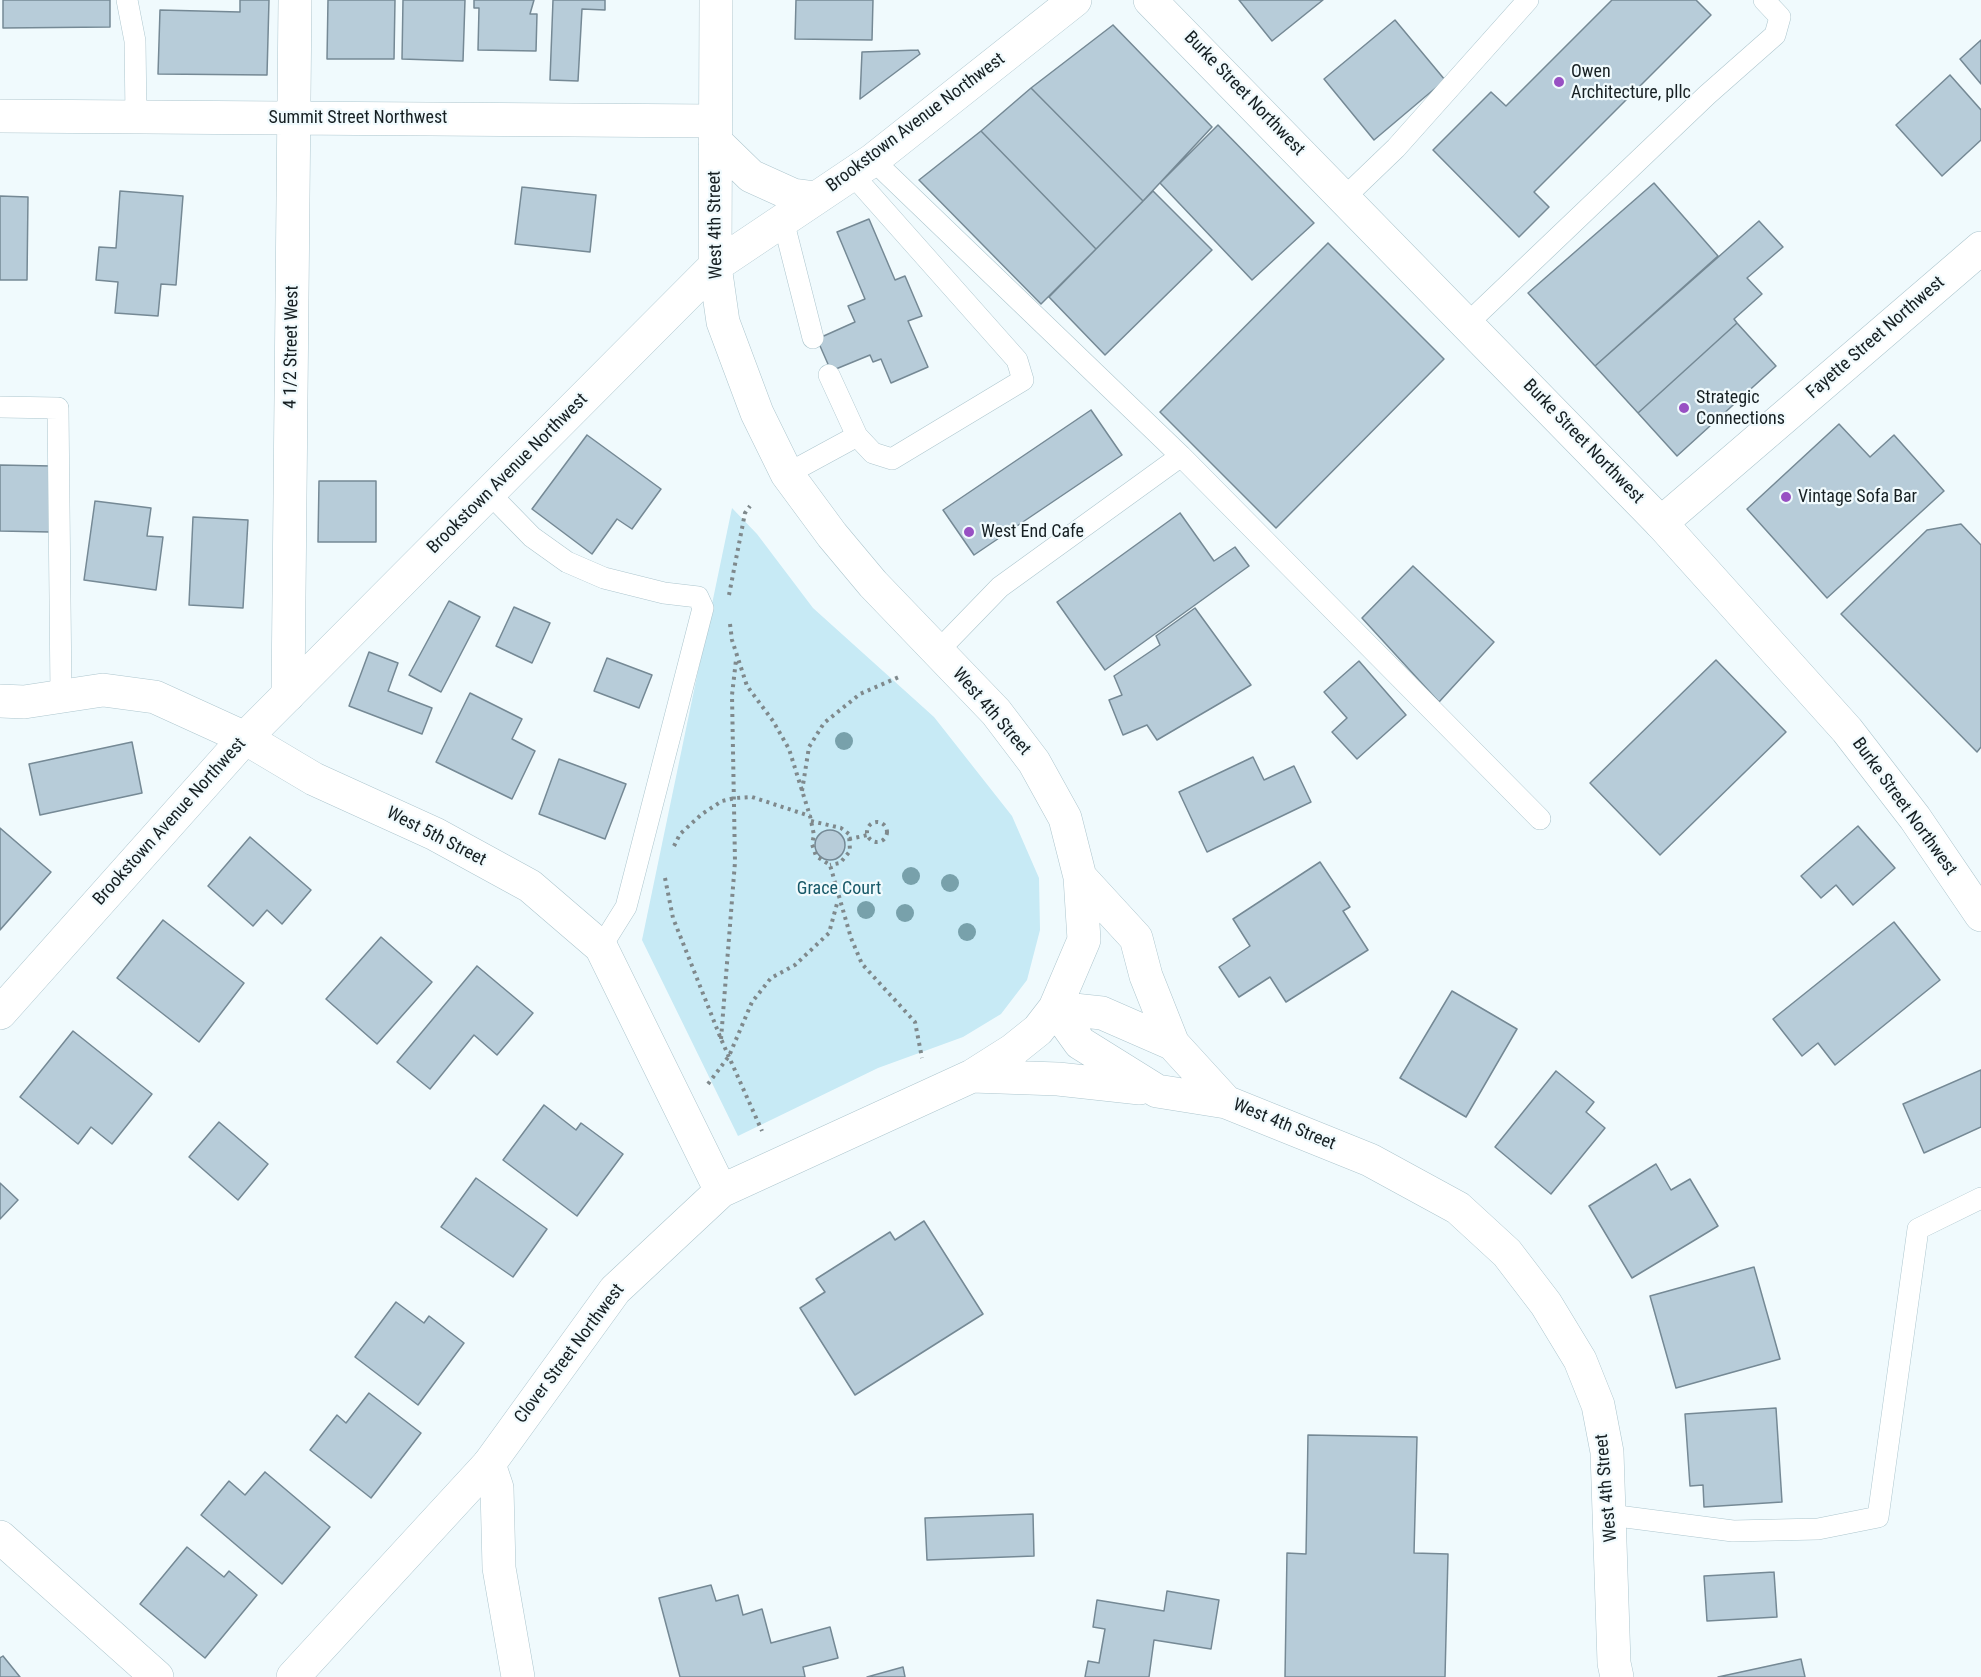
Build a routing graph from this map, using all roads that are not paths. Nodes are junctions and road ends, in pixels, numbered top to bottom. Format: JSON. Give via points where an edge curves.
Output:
{"nodes":[{"id":1,"x":127,"y":0,"type":"edge"},
{"id":2,"x":295,"y":0,"type":"edge"},
{"id":3,"x":717,"y":0,"type":"edge"},
{"id":4,"x":1075,"y":0,"type":"edge"},
{"id":5,"x":1150,"y":0,"type":"edge"},
{"id":6,"x":1528,"y":0,"type":"edge"},
{"id":7,"x":1764,"y":0,"type":"edge"},
{"id":8,"x":0,"y":116,"type":"edge"},
{"id":9,"x":136,"y":117,"type":"junction"},
{"id":10,"x":294,"y":118,"type":"junction"},
{"id":11,"x":715,"y":131,"type":"junction"},
{"id":12,"x":862,"y":167,"type":"junction"},
{"id":13,"x":1345,"y":196,"type":"junction"},
{"id":14,"x":816,"y":198,"type":"junction"},
{"id":15,"x":783,"y":220,"type":"junction"},
{"id":16,"x":1981,"y":248,"type":"edge"},
{"id":17,"x":715,"y":266,"type":"junction"},
{"id":18,"x":1468,"y":323,"type":"junction"},
{"id":19,"x":813,"y":338,"type":"dead end"},
{"id":20,"x":829,"y":375,"type":"dead end"},
{"id":21,"x":0,"y":406,"type":"edge"},
{"id":22,"x":857,"y":436,"type":"junction"},
{"id":23,"x":1181,"y":456,"type":"junction"},
{"id":24,"x":787,"y":474,"type":"junction"},
{"id":25,"x":489,"y":493,"type":"junction"},
{"id":26,"x":1661,"y":523,"type":"junction"},
{"id":27,"x":938,"y":652,"type":"junction"},
{"id":28,"x":288,"y":694,"type":"junction"},
{"id":29,"x":61,"y":695,"type":"junction"},
{"id":30,"x":0,"y":701,"type":"edge"},
{"id":31,"x":244,"y":738,"type":"junction"},
{"id":32,"x":1540,"y":819,"type":"dead end"},
{"id":33,"x":1080,"y":877,"type":"junction"},
{"id":34,"x":1981,"y":915,"type":"edge"},
{"id":35,"x":601,"y":947,"type":"junction"},
{"id":36,"x":1055,"y":1008,"type":"junction"},
{"id":37,"x":0,"y":1013,"type":"edge"},
{"id":38,"x":1173,"y":1044,"type":"junction"},
{"id":39,"x":972,"y":1076,"type":"junction"},
{"id":40,"x":1157,"y":1091,"type":"junction"},
{"id":41,"x":1226,"y":1102,"type":"junction"},
{"id":42,"x":721,"y":1191,"type":"junction"},
{"id":43,"x":1981,"y":1198,"type":"edge"},
{"id":44,"x":489,"y":1464,"type":"junction"},
{"id":45,"x":1610,"y":1515,"type":"junction"},
{"id":46,"x":0,"y":1537,"type":"edge"},
{"id":47,"x":157,"y":1677,"type":"edge"},
{"id":48,"x":293,"y":1677,"type":"edge"},
{"id":49,"x":518,"y":1677,"type":"edge"},
{"id":50,"x":1617,"y":1677,"type":"edge"}],
"edges":[{"from":1,"to":9,"type":"lane","via":[[135,41]]},
{"from":2,"to":10,"type":"street","name":"4 1/2 Street West"},
{"from":3,"to":11,"type":"street","name":"West 4th Street"},
{"from":4,"to":12,"type":"street","name":"Brookstown Avenue Northwest"},
{"from":5,"to":13,"type":"street","name":"Burke Street Northwest"},
{"from":6,"to":13,"type":"lane","via":[[1396,148]]},
{"from":7,"to":18,"type":"lane","via":[[1780,17],[1774,35]]},
{"from":8,"to":9,"type":"street","name":"Summit Street Northwest"},
{"from":9,"to":10,"type":"street","name":"Summit Street Northwest"},
{"from":10,"to":11,"type":"street","name":"Summit Street Northwest"},
{"from":10,"to":28,"type":"street","name":"4 1/2 Street West"},
{"from":11,"to":14,"type":"street","via":[[751,176],[793,195]]},
{"from":11,"to":17,"type":"street","name":"West 4th Street"},
{"from":12,"to":14,"type":"street","name":"Brookstown Avenue Northwest"},
{"from":12,"to":22,"type":"lane","via":[[1017,360],[1023,380],[892,459],[873,453]]},
{"from":12,"to":23,"type":"lane"},
{"from":13,"to":18,"type":"street","name":"Burke Street Northwest"},
{"from":14,"to":15,"type":"street","name":"Brookstown Avenue Northwest"},
{"from":15,"to":17,"type":"street","name":"Brookstown Avenue Northwest"},
{"from":15,"to":19,"type":"lane"},
{"from":16,"to":26,"type":"street","name":"Fayette Street Northwest"},
{"from":17,"to":24,"type":"street","name":"West 4th Street","via":[[723,322],[757,413]]},
{"from":17,"to":25,"type":"street","name":"Brookstown Avenue Northwest"},
{"from":18,"to":26,"type":"street","name":"Burke Street Northwest"},
{"from":20,"to":22,"type":"lane"},
{"from":21,"to":29,"type":"lane","via":[[57,408]]},
{"from":22,"to":24,"type":"lane"},
{"from":23,"to":27,"type":"lane","via":[[1000,587]]},
{"from":23,"to":32,"type":"lane"},
{"from":24,"to":27,"type":"street","name":"West 4th Street","via":[[873,584]]},
{"from":25,"to":28,"type":"street","name":"Brookstown Avenue Northwest"},
{"from":25,"to":35,"type":"lane","via":[[532,537],[567,562],[604,578],[698,597],[703,608],[626,907]]},
{"from":26,"to":34,"type":"street","name":"Burke Street Northwest","via":[[1847,730],[1915,818]]},
{"from":27,"to":33,"type":"street","name":"West 4th Street","via":[[996,712],[1034,762],[1065,818]]},
{"from":28,"to":31,"type":"street","name":"Brookstown Avenue Northwest"},
{"from":29,"to":30,"type":"street","name":"West 5th Street","via":[[24,702]]},
{"from":29,"to":31,"type":"street","name":"West 5th Street","via":[[103,690],[155,697]]},
{"from":31,"to":35,"type":"street","name":"West 5th Street","via":[[314,779],[435,834],[530,886]]},
{"from":31,"to":37,"type":"street","name":"Brookstown Avenue Northwest"},
{"from":33,"to":36,"type":"street","name":"West 4th Street","via":[[1083,940]]},
{"from":33,"to":38,"type":"street","via":[[1136,938],[1146,976]]},
{"from":35,"to":42,"type":"street","name":"West 5th Street"},
{"from":36,"to":38,"type":"street","name":"West 4th Street","via":[[1102,1013]]},
{"from":36,"to":39,"type":"street","name":"Clover Street Northwest","via":[[1038,1030]]},
{"from":36,"to":40,"type":"street","via":[[1080,1043]]},
{"from":38,"to":41,"type":"street","name":"West 4th Street"},
{"from":39,"to":40,"type":"street","via":[[1108,1083]]},
{"from":39,"to":42,"type":"street","name":"Clover Street Northwest"},
{"from":40,"to":41,"type":"street"},
{"from":41,"to":45,"type":"street","name":"West 4th Street","via":[[1370,1160],[1458,1208],[1507,1253],[1546,1304],[1580,1360],[1598,1405],[1607,1452]]},
{"from":42,"to":44,"type":"street","name":"Clover Street Northwest","via":[[615,1290]]},
{"from":43,"to":45,"type":"lane","via":[[1918,1229],[1878,1517],[1818,1529],[1733,1531]]},
{"from":44,"to":48,"type":"street","name":"Clover Street Northwest"},
{"from":44,"to":49,"type":"street","via":[[497,1488],[499,1568]]},
{"from":45,"to":50,"type":"street","name":"West 4th Street"},
{"from":46,"to":47,"type":"street"}]}
